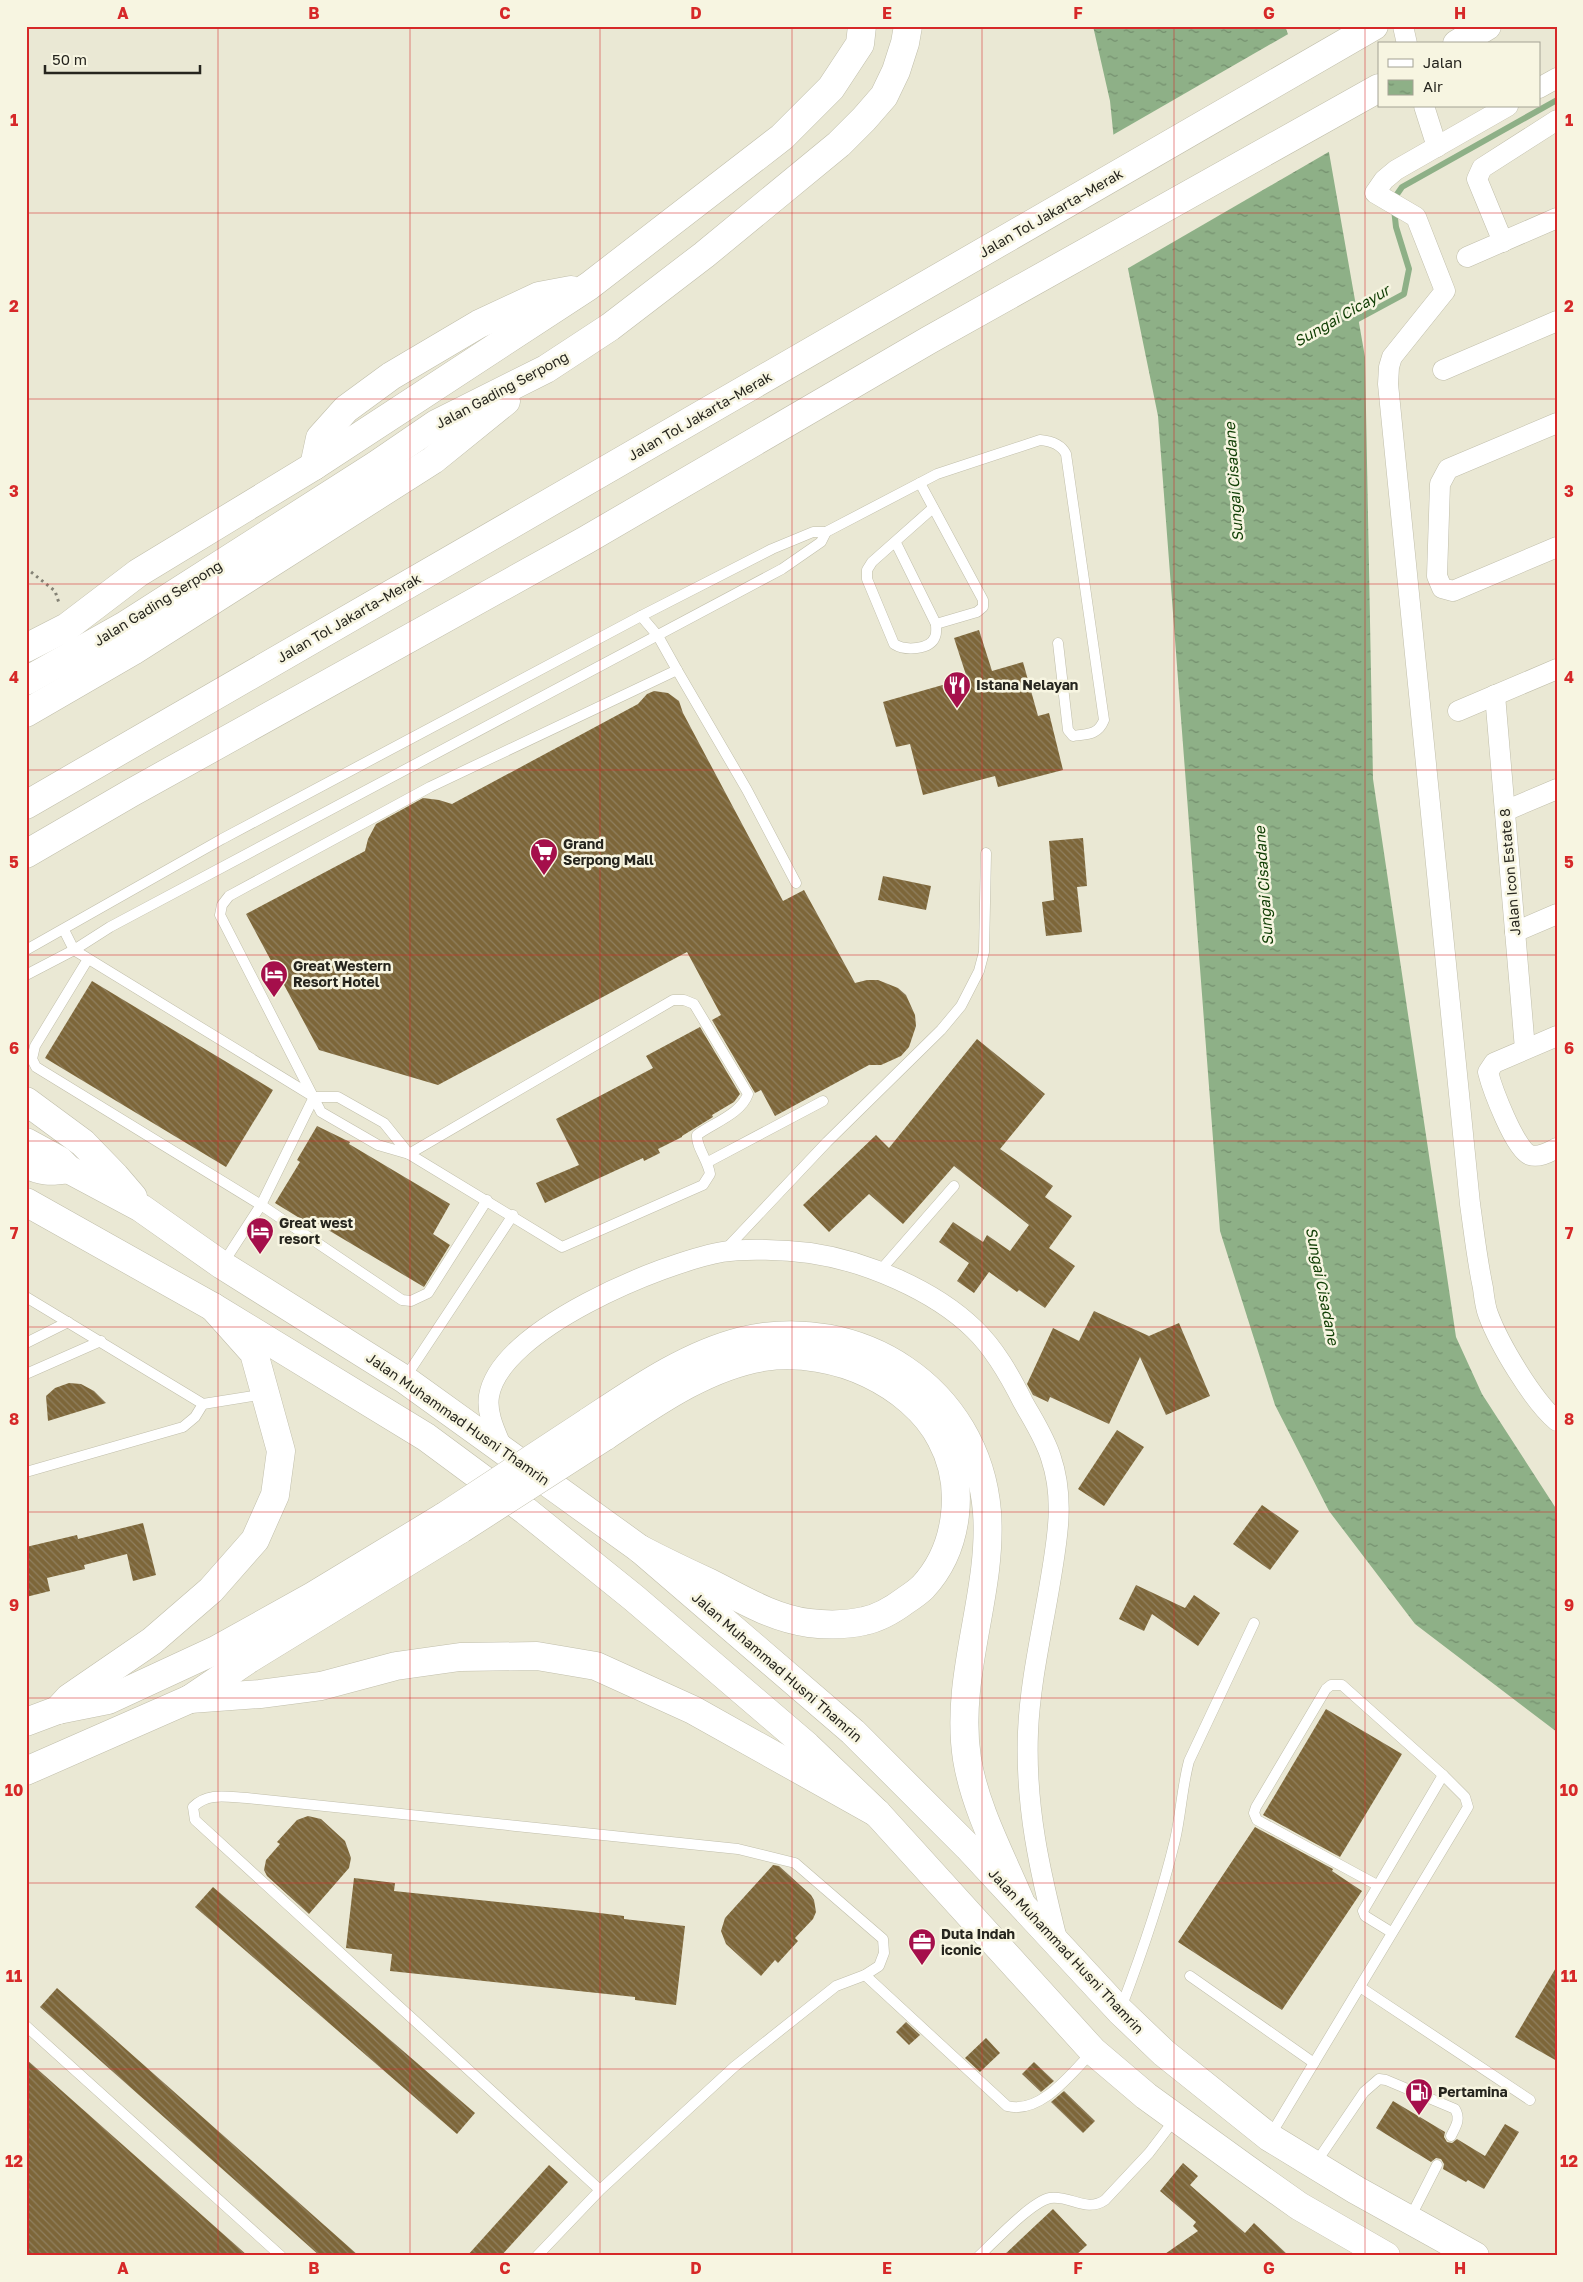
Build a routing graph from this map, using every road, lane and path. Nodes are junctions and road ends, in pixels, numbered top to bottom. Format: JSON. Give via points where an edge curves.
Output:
{"nodes":[{"id":1,"x":862,"y":26,"type":"edge"},
{"id":2,"x":908,"y":26,"type":"edge"},
{"id":3,"x":1374,"y":26,"type":"edge"},
{"id":4,"x":1403,"y":26,"type":"edge"},
{"id":5,"x":1487,"y":26,"type":"edge"},
{"id":6,"x":1407,"y":42,"type":"edge"},
{"id":7,"x":1460,"y":42,"type":"edge"},
{"id":8,"x":1557,"y":78,"type":"edge"},
{"id":9,"x":1540,"y":87,"type":"edge"},
{"id":10,"x":1378,"y":89,"type":"edge"},
{"id":11,"x":1425,"y":108,"type":"edge"},
{"id":12,"x":1505,"y":108,"type":"edge"},
{"id":13,"x":1557,"y":120,"type":"edge"},
{"id":14,"x":1437,"y":147,"type":"junction"},
{"id":15,"x":1557,"y":218,"type":"edge"},
{"id":16,"x":1503,"y":242,"type":"junction"},
{"id":17,"x":1467,"y":257,"type":"dead end"},
{"id":18,"x":1557,"y":321,"type":"edge"},
{"id":19,"x":546,"y":369,"type":"junction"},
{"id":20,"x":1442,"y":370,"type":"dead end"},
{"id":21,"x":1557,"y":423,"type":"edge"},
{"id":22,"x":920,"y":483,"type":"junction"},
{"id":23,"x":933,"y":508,"type":"junction"},
{"id":24,"x":826,"y":532,"type":"junction"},
{"id":25,"x":896,"y":542,"type":"junction"},
{"id":26,"x":1557,"y":547,"type":"edge"},
{"id":27,"x":26,"y":568,"type":"edge"},
{"id":28,"x":640,"y":616,"type":"junction"},
{"id":29,"x":936,"y":624,"type":"junction"},
{"id":30,"x":67,"y":627,"type":"junction"},
{"id":31,"x":658,"y":636,"type":"junction"},
{"id":32,"x":1058,"y":643,"type":"dead end"},
{"id":33,"x":26,"y":648,"type":"edge"},
{"id":34,"x":1557,"y":669,"type":"edge"},
{"id":35,"x":676,"y":670,"type":"junction"},
{"id":36,"x":26,"y":681,"type":"edge"},
{"id":37,"x":1495,"y":695,"type":"junction"},
{"id":38,"x":1458,"y":711,"type":"dead end"},
{"id":39,"x":26,"y":713,"type":"edge"},
{"id":40,"x":1557,"y":789,"type":"edge"},
{"id":41,"x":26,"y":805,"type":"edge"},
{"id":42,"x":1505,"y":811,"type":"junction"},
{"id":43,"x":986,"y":853,"type":"dead end"},
{"id":44,"x":26,"y":854,"type":"edge"},
{"id":45,"x":796,"y":883,"type":"dead end"},
{"id":46,"x":1557,"y":914,"type":"edge"},
{"id":47,"x":64,"y":930,"type":"junction"},
{"id":48,"x":1515,"y":932,"type":"junction"},
{"id":49,"x":26,"y":950,"type":"edge"},
{"id":50,"x":74,"y":950,"type":"junction"},
{"id":51,"x":88,"y":959,"type":"junction"},
{"id":52,"x":26,"y":975,"type":"edge"},
{"id":53,"x":1557,"y":1036,"type":"edge"},
{"id":54,"x":1525,"y":1049,"type":"junction"},
{"id":55,"x":314,"y":1097,"type":"junction"},
{"id":56,"x":26,"y":1101,"type":"edge"},
{"id":57,"x":823,"y":1101,"type":"dead end"},
{"id":58,"x":26,"y":1142,"type":"edge"},
{"id":59,"x":1549,"y":1152,"type":"edge"},
{"id":60,"x":409,"y":1154,"type":"junction"},
{"id":61,"x":708,"y":1162,"type":"junction"},
{"id":62,"x":26,"y":1164,"type":"edge"},
{"id":63,"x":68,"y":1169,"type":"junction"},
{"id":64,"x":954,"y":1186,"type":"dead end"},
{"id":65,"x":487,"y":1200,"type":"junction"},
{"id":66,"x":28,"y":1204,"type":"edge"},
{"id":67,"x":261,"y":1205,"type":"junction"},
{"id":68,"x":141,"y":1208,"type":"junction"},
{"id":69,"x":513,"y":1216,"type":"junction"},
{"id":70,"x":723,"y":1252,"type":"junction"},
{"id":71,"x":222,"y":1265,"type":"junction"},
{"id":72,"x":878,"y":1273,"type":"junction"},
{"id":73,"x":26,"y":1297,"type":"edge"},
{"id":74,"x":213,"y":1306,"type":"junction"},
{"id":75,"x":68,"y":1322,"type":"junction"},
{"id":76,"x":101,"y":1342,"type":"junction"},
{"id":77,"x":26,"y":1343,"type":"edge"},
{"id":78,"x":26,"y":1374,"type":"edge"},
{"id":79,"x":404,"y":1379,"type":"junction"},
{"id":80,"x":267,"y":1393,"type":"junction"},
{"id":81,"x":203,"y":1404,"type":"junction"},
{"id":82,"x":1557,"y":1421,"type":"edge"},
{"id":83,"x":596,"y":1429,"type":"junction"},
{"id":84,"x":503,"y":1450,"type":"junction"},
{"id":85,"x":26,"y":1472,"type":"edge"},
{"id":86,"x":453,"y":1523,"type":"junction"},
{"id":87,"x":640,"y":1549,"type":"junction"},
{"id":88,"x":1254,"y":1623,"type":"dead end"},
{"id":89,"x":190,"y":1699,"type":"junction"},
{"id":90,"x":58,"y":1710,"type":"junction"},
{"id":91,"x":26,"y":1722,"type":"edge"},
{"id":92,"x":26,"y":1771,"type":"edge"},
{"id":93,"x":1443,"y":1775,"type":"junction"},
{"id":94,"x":877,"y":1813,"type":"junction"},
{"id":95,"x":1377,"y":1885,"type":"junction"},
{"id":96,"x":1020,"y":1902,"type":"junction"},
{"id":97,"x":1391,"y":1932,"type":"junction"},
{"id":98,"x":1059,"y":1945,"type":"junction"},
{"id":99,"x":864,"y":1975,"type":"junction"},
{"id":100,"x":1190,"y":1976,"type":"dead end"},
{"id":101,"x":1360,"y":1987,"type":"junction"},
{"id":102,"x":1120,"y":2011,"type":"junction"},
{"id":103,"x":26,"y":2026,"type":"edge"},
{"id":104,"x":1093,"y":2051,"type":"junction"},
{"id":105,"x":1314,"y":2063,"type":"junction"},
{"id":106,"x":1530,"y":2100,"type":"dead end"},
{"id":107,"x":1176,"y":2119,"type":"junction"},
{"id":108,"x":1451,"y":2136,"type":"dead end"},
{"id":109,"x":1269,"y":2137,"type":"junction"},
{"id":110,"x":1314,"y":2165,"type":"junction"},
{"id":111,"x":1437,"y":2165,"type":"dead end"},
{"id":112,"x":600,"y":2190,"type":"junction"},
{"id":113,"x":1410,"y":2219,"type":"junction"},
{"id":114,"x":281,"y":2256,"type":"edge"},
{"id":115,"x":537,"y":2256,"type":"edge"},
{"id":116,"x":979,"y":2256,"type":"edge"},
{"id":117,"x":1386,"y":2256,"type":"edge"},
{"id":118,"x":1475,"y":2256,"type":"edge"}],
"edges":[{"from":1,"to":30,"type":"main road","name":"Jalan Gading Serpong","via":[[860,44],[830,88],[782,137],[589,286],[314,466],[138,573]]},
{"from":2,"to":19,"type":"main road","name":"Jalan Gading Serpong","via":[[896,72],[884,96],[845,138],[704,255],[610,327]]},
{"from":3,"to":41,"type":"main road","name":"Jalan Tol Jakarta–Merak"},
{"from":4,"to":6,"type":"street"},
{"from":5,"to":7,"type":"main road"},
{"from":8,"to":9,"type":"street"},
{"from":10,"to":44,"type":"main road","via":[[930,340],[586,540]]},
{"from":11,"to":14,"type":"street"},
{"from":12,"to":14,"type":"street"},
{"from":13,"to":16,"type":"street","via":[[1482,168],[1477,179]]},
{"from":14,"to":82,"type":"street","via":[[1396,170],[1375,193],[1416,217],[1445,291],[1392,357],[1388,384],[1470,1204],[1488,1314],[1526,1382],[1548,1414]]},
{"from":15,"to":16,"type":"street"},
{"from":16,"to":17,"type":"street"},
{"from":18,"to":20,"type":"street"},
{"from":19,"to":36,"type":"main road","name":"Jalan Gading Serpong","via":[[436,424],[376,466],[124,626]]},
{"from":19,"to":39,"type":"main road","via":[[433,460],[132,651]]},
{"from":21,"to":26,"type":"street","via":[[1448,469],[1440,484],[1437,576],[1442,588],[1454,591]]},
{"from":22,"to":23,"type":"lane"},
{"from":22,"to":24,"type":"lane"},
{"from":22,"to":32,"type":"lane","via":[[937,474],[1040,440],[1063,448],[1104,720],[1094,733],[1073,736],[1068,730]]},
{"from":23,"to":25,"type":"lane"},
{"from":23,"to":29,"type":"lane","via":[[983,600],[983,607],[977,612]]},
{"from":24,"to":28,"type":"lane","via":[[813,532],[772,549]]},
{"from":24,"to":31,"type":"lane","via":[[821,542],[782,569]]},
{"from":25,"to":29,"type":"lane"},
{"from":25,"to":29,"type":"lane","via":[[867,570],[867,579],[890,637],[898,647],[913,649],[932,642]]},
{"from":27,"to":30,"type":"path","via":[[56,591]]},
{"from":28,"to":31,"type":"lane"},
{"from":28,"to":47,"type":"lane","via":[[222,839]]},
{"from":30,"to":33,"type":"main road","name":"Jalan Gading Serpong"},
{"from":31,"to":35,"type":"lane"},
{"from":31,"to":50,"type":"lane","via":[[110,927]]},
{"from":34,"to":37,"type":"street"},
{"from":35,"to":45,"type":"lane","via":[[747,790]]},
{"from":35,"to":55,"type":"lane","via":[[430,787],[230,896],[222,905],[220,916]]},
{"from":37,"to":38,"type":"street"},
{"from":37,"to":42,"type":"street","name":"Jalan Icon Estate 8"},
{"from":40,"to":42,"type":"street"},
{"from":42,"to":48,"type":"street","name":"Jalan Icon Estate 8"},
{"from":43,"to":70,"type":"lane","via":[[984,952],[979,971],[961,1006]]},
{"from":46,"to":48,"type":"street"},
{"from":47,"to":49,"type":"lane"},
{"from":47,"to":50,"type":"lane"},
{"from":48,"to":54,"type":"street","name":"Jalan Icon Estate 8"},
{"from":50,"to":51,"type":"lane"},
{"from":50,"to":52,"type":"lane"},
{"from":51,"to":55,"type":"lane"},
{"from":51,"to":67,"type":"lane","via":[[35,1046],[32,1059],[36,1067]]},
{"from":53,"to":54,"type":"street"},
{"from":54,"to":59,"type":"street","via":[[1494,1063],[1488,1072],[1491,1085],[1519,1147],[1530,1155]]},
{"from":55,"to":60,"type":"lane","via":[[321,1112],[378,1146]]},
{"from":55,"to":60,"type":"lane","via":[[338,1097],[384,1123]]},
{"from":55,"to":67,"type":"lane"},
{"from":56,"to":68,"type":"main road","via":[[83,1142]]},
{"from":57,"to":61,"type":"lane"},
{"from":58,"to":63,"type":"main road","name":"Jalan Muhammad Husni Thamrin","via":[[59,1160]]},
{"from":60,"to":61,"type":"lane","via":[[673,1000],[684,1000],[694,1004],[748,1094],[746,1102],[738,1109],[697,1135],[697,1142]]},
{"from":60,"to":65,"type":"lane"},
{"from":61,"to":69,"type":"lane","via":[[710,1174],[703,1185],[562,1247]]},
{"from":62,"to":63,"type":"main road","via":[[50,1172]]},
{"from":63,"to":68,"type":"main road","name":"Jalan Muhammad Husni Thamrin"},
{"from":64,"to":72,"type":"lane"},
{"from":65,"to":67,"type":"lane","via":[[428,1292],[411,1300],[402,1300]]},
{"from":65,"to":69,"type":"lane"},
{"from":66,"to":74,"type":"main road"},
{"from":67,"to":71,"type":"lane"},
{"from":68,"to":71,"type":"main road","name":"Jalan Muhammad Husni Thamrin"},
{"from":69,"to":79,"type":"lane"},
{"from":70,"to":72,"type":"street","via":[[809,1253],[851,1262]]},
{"from":70,"to":84,"type":"street","via":[[645,1276],[593,1300],[553,1323],[510,1356],[500,1368],[489,1394],[488,1409]]},
{"from":71,"to":79,"type":"main road","name":"Jalan Muhammad Husni Thamrin"},
{"from":72,"to":98,"type":"street","via":[[919,1289],[950,1308],[976,1330],[1019,1393],[1051,1458],[1059,1513],[1033,1683],[1027,1772],[1031,1823]]},
{"from":73,"to":75,"type":"lane"},
{"from":74,"to":80,"type":"main road","via":[[254,1353]]},
{"from":74,"to":94,"type":"main road","via":[[426,1437],[526,1511],[634,1598],[844,1780]]},
{"from":75,"to":76,"type":"lane"},
{"from":75,"to":77,"type":"lane"},
{"from":76,"to":78,"type":"lane"},
{"from":76,"to":81,"type":"lane"},
{"from":79,"to":84,"type":"main road","name":"Jalan Muhammad Husni Thamrin"},
{"from":80,"to":81,"type":"lane"},
{"from":80,"to":90,"type":"main road","via":[[281,1451],[275,1495],[255,1540],[211,1590],[152,1641],[69,1698]]},
{"from":81,"to":85,"type":"lane","via":[[183,1427]]},
{"from":83,"to":86,"type":"main road","bridge":true},
{"from":83,"to":87,"type":"main road","via":[[742,1362],[794,1356],[826,1360],[856,1368],[903,1394],[941,1439],[956,1487],[956,1514],[950,1540],[923,1588],[894,1609],[866,1621],[808,1623],[773,1614]]},
{"from":83,"to":96,"type":"main road","via":[[633,1393],[711,1351],[777,1335],[812,1336],[844,1342],[885,1356],[938,1396],[974,1455],[985,1502],[988,1545],[964,1717],[968,1760],[978,1801]]},
{"from":84,"to":87,"type":"main road","name":"Jalan Muhammad Husni Thamrin"},
{"from":86,"to":89,"type":"main road"},
{"from":86,"to":90,"type":"main road","via":[[216,1650],[108,1700]]},
{"from":87,"to":96,"type":"main road","name":"Jalan Muhammad Husni Thamrin","via":[[853,1732]]},
{"from":88,"to":102,"type":"lane","via":[[1189,1761],[1175,1840],[1151,1928]]},
{"from":89,"to":92,"type":"main road"},
{"from":89,"to":94,"type":"main road","via":[[321,1686],[396,1666],[460,1657],[537,1656],[596,1666],[693,1710]]},
{"from":90,"to":91,"type":"main road"},
{"from":93,"to":95,"type":"lane"},
{"from":93,"to":95,"type":"lane","via":[[1342,1685],[1331,1685],[1326,1689],[1254,1813],[1257,1820]]},
{"from":93,"to":97,"type":"lane","via":[[1465,1797],[1468,1807]]},
{"from":94,"to":104,"type":"main road"},
{"from":95,"to":97,"type":"lane","via":[[1363,1914]]},
{"from":96,"to":98,"type":"main road","name":"Jalan Muhammad Husni Thamrin"},
{"from":97,"to":101,"type":"lane"},
{"from":98,"to":102,"type":"main road","name":"Jalan Muhammad Husni Thamrin"},
{"from":99,"to":104,"type":"lane","via":[[1007,2106],[1026,2106],[1054,2092]]},
{"from":99,"to":112,"type":"lane","via":[[836,1986],[818,1998],[734,2067]]},
{"from":99,"to":112,"type":"lane","via":[[879,1966],[884,1953],[883,1939],[794,1863],[738,1849],[247,1798],[212,1796],[200,1800],[193,1808],[195,1820]]},
{"from":100,"to":105,"type":"lane"},
{"from":101,"to":105,"type":"lane"},
{"from":101,"to":106,"type":"lane"},
{"from":102,"to":109,"type":"main road","name":"Jalan Muhammad Husni Thamrin","via":[[1164,2053]]},
{"from":103,"to":114,"type":"lane"},
{"from":104,"to":107,"type":"main road"},
{"from":105,"to":109,"type":"lane"},
{"from":107,"to":116,"type":"lane","via":[[1149,2153],[1098,2205],[1086,2206],[1063,2198],[1037,2203]]},
{"from":107,"to":117,"type":"main road","via":[[1299,2206]]},
{"from":108,"to":110,"type":"lane","via":[[1459,2115],[1455,2108],[1379,2079],[1364,2092]]},
{"from":109,"to":110,"type":"main road","name":"Jalan Muhammad Husni Thamrin"},
{"from":110,"to":113,"type":"main road","name":"Jalan Muhammad Husni Thamrin"},
{"from":111,"to":113,"type":"lane"},
{"from":112,"to":115,"type":"lane"},
{"from":113,"to":118,"type":"main road","name":"Jalan Muhammad Husni Thamrin"}]}
